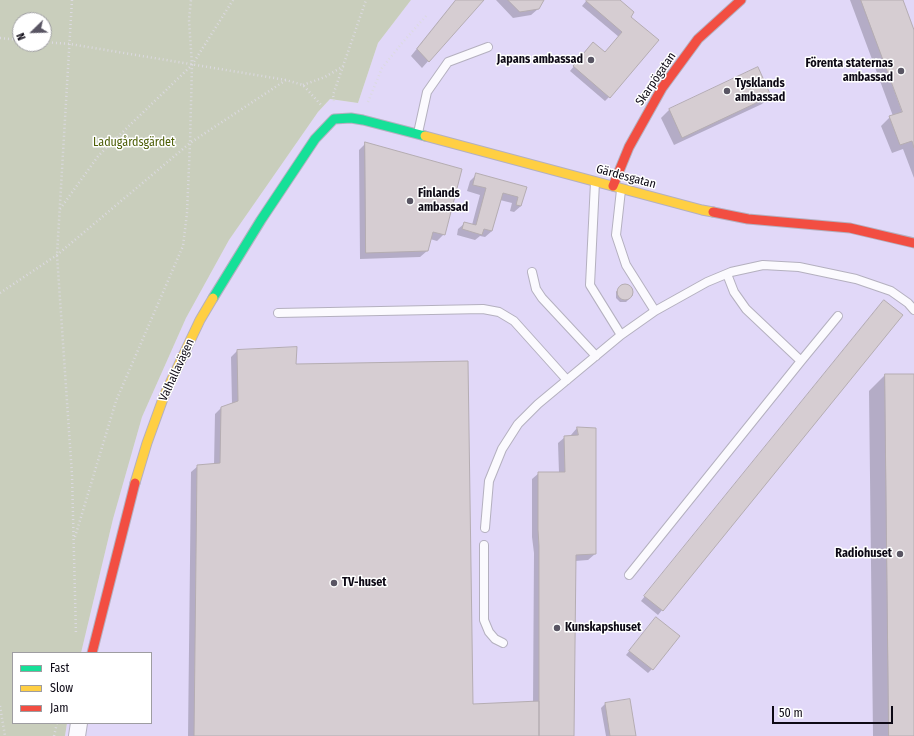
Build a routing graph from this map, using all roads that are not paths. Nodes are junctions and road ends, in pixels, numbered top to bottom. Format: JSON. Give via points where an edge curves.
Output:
{"nodes":[{"id":1,"x":741,"y":0,"type":"edge"},
{"id":2,"x":488,"y":47,"type":"dead end"},
{"id":3,"x":334,"y":119,"type":"joint"},
{"id":4,"x":417,"y":134,"type":"junction"},
{"id":5,"x":595,"y":182,"type":"junction"},
{"id":6,"x":617,"y":188,"type":"junction"},
{"id":7,"x":914,"y":243,"type":"edge"},
{"id":8,"x":532,"y":272,"type":"dead end"},
{"id":9,"x":727,"y":274,"type":"junction"},
{"id":10,"x":914,"y":310,"type":"edge"},
{"id":11,"x":655,"y":311,"type":"junction"},
{"id":12,"x":278,"y":313,"type":"dead end"},
{"id":13,"x":838,"y":316,"type":"dead end"},
{"id":14,"x":621,"y":335,"type":"junction"},
{"id":15,"x":596,"y":356,"type":"junction"},
{"id":16,"x":801,"y":361,"type":"junction"},
{"id":17,"x":567,"y":380,"type":"junction"},
{"id":18,"x":485,"y":528,"type":"dead end"},
{"id":19,"x":484,"y":545,"type":"dead end"},
{"id":20,"x":629,"y":575,"type":"dead end"},
{"id":21,"x":504,"y":643,"type":"dead end"},
{"id":22,"x":92,"y":652,"type":"edge"},
{"id":23,"x":79,"y":724,"type":"edge"},
{"id":24,"x":77,"y":736,"type":"edge"}],
"edges":[{"from":1,"to":6,"type":"street","name":"Skarpögatan","via":[[698,39],[662,88],[629,147]]},
{"from":2,"to":4,"type":"lane","via":[[448,62],[427,92]]},
{"from":3,"to":4,"type":"street","name":"Gärdesgatan","via":[[363,120]]},
{"from":3,"to":22,"type":"street","name":"Valhallavägen","via":[[315,139],[260,220],[200,320],[164,396],[132,491]]},
{"from":4,"to":5,"type":"street","name":"Gärdesgatan"},
{"from":5,"to":6,"type":"street","name":"Gärdesgatan"},
{"from":5,"to":14,"type":"lane","via":[[590,285]]},
{"from":6,"to":7,"type":"street","name":"Gärdesgatan","via":[[748,219],[850,228]]},
{"from":6,"to":11,"type":"lane","via":[[616,235],[626,265]]},
{"from":8,"to":15,"type":"lane","via":[[536,289],[542,298]]},
{"from":9,"to":10,"type":"lane","via":[[763,265],[799,267],[891,291]]},
{"from":9,"to":11,"type":"lane","via":[[707,282]]},
{"from":9,"to":16,"type":"lane","via":[[734,292],[746,309]]},
{"from":11,"to":14,"type":"lane"},
{"from":12,"to":17,"type":"lane","via":[[483,309],[499,312],[514,321]]},
{"from":13,"to":16,"type":"lane"},
{"from":14,"to":15,"type":"lane"},
{"from":15,"to":17,"type":"lane"},
{"from":16,"to":20,"type":"lane"},
{"from":17,"to":18,"type":"lane","via":[[518,424],[502,449],[489,481]]},
{"from":19,"to":21,"type":"lane","via":[[484,620],[495,639]]},
{"from":23,"to":24,"type":"street"}]}
